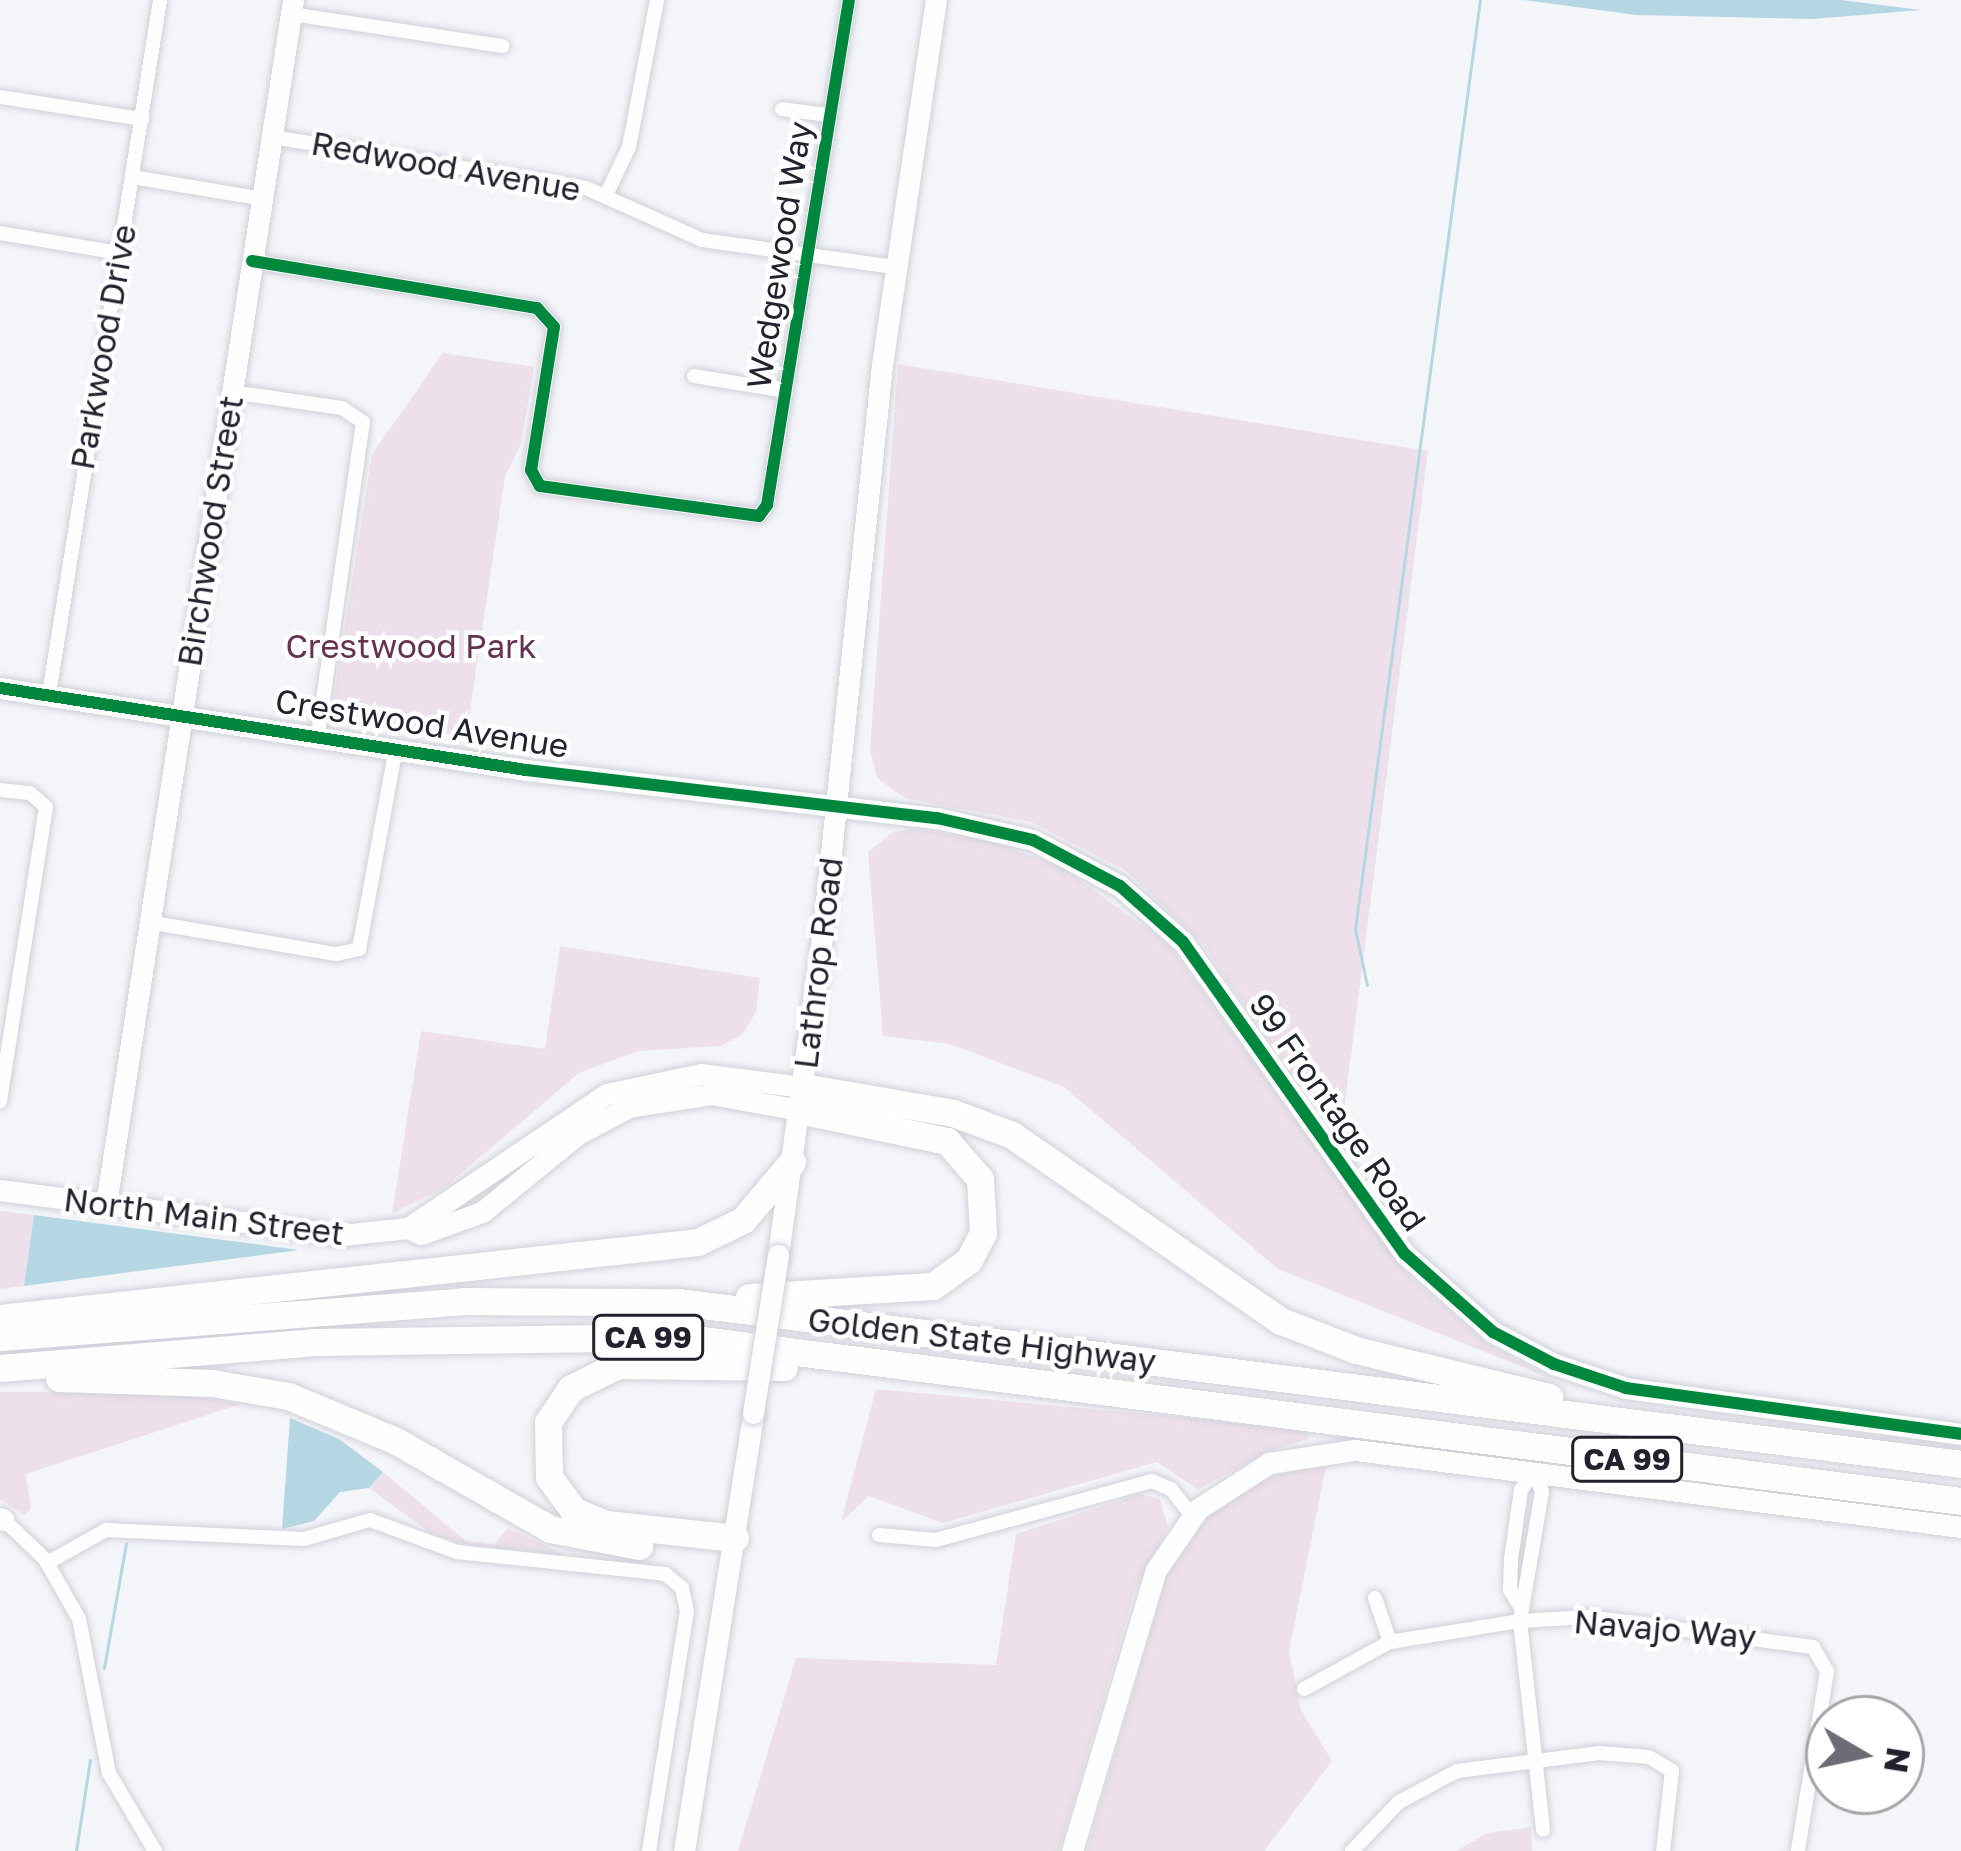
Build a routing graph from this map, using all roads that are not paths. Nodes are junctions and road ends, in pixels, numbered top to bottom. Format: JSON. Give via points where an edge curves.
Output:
{"nodes":[{"id":1,"x":160,"y":0,"type":"edge"},
{"id":2,"x":657,"y":0,"type":"edge"},
{"id":3,"x":848,"y":0,"type":"edge"},
{"id":4,"x":936,"y":0,"type":"edge"},
{"id":5,"x":292,"y":7,"type":"edge"},
{"id":6,"x":503,"y":46,"type":"dead end"},
{"id":7,"x":0,"y":98,"type":"edge"},
{"id":8,"x":782,"y":109,"type":"dead end"},
{"id":9,"x":828,"y":116,"type":"junction"},
{"id":10,"x":142,"y":119,"type":"junction"},
{"id":11,"x":272,"y":137,"type":"junction"},
{"id":12,"x":132,"y":177,"type":"junction"},
{"id":13,"x":606,"y":195,"type":"junction"},
{"id":14,"x":262,"y":199,"type":"junction"},
{"id":15,"x":0,"y":233,"type":"edge"},
{"id":16,"x":119,"y":253,"type":"junction"},
{"id":17,"x":809,"y":254,"type":"junction"},
{"id":18,"x":252,"y":261,"type":"junction"},
{"id":19,"x":894,"y":267,"type":"junction"},
{"id":20,"x":694,"y":376,"type":"dead end"},
{"id":21,"x":786,"y":391,"type":"junction"},
{"id":22,"x":232,"y":392,"type":"junction"},
{"id":23,"x":0,"y":688,"type":"edge"},
{"id":24,"x":49,"y":694,"type":"junction"},
{"id":25,"x":182,"y":713,"type":"junction"},
{"id":26,"x":318,"y":734,"type":"junction"},
{"id":27,"x":396,"y":748,"type":"junction"},
{"id":28,"x":0,"y":790,"type":"edge"},
{"id":29,"x":836,"y":806,"type":"junction"},
{"id":30,"x":148,"y":922,"type":"junction"},
{"id":31,"x":801,"y":1098,"type":"junction"},
{"id":32,"x":0,"y":1101,"type":"edge"},
{"id":33,"x":792,"y":1162,"type":"junction"},
{"id":34,"x":0,"y":1190,"type":"edge"},
{"id":35,"x":106,"y":1204,"type":"junction"},
{"id":36,"x":679,"y":1302,"type":"junction"},
{"id":37,"x":0,"y":1318,"type":"edge"},
{"id":38,"x":0,"y":1337,"type":"edge"},
{"id":39,"x":0,"y":1368,"type":"edge"},
{"id":40,"x":0,"y":1378,"type":"edge"},
{"id":41,"x":1293,"y":1418,"type":"junction"},
{"id":42,"x":1633,"y":1423,"type":"junction"},
{"id":43,"x":1961,"y":1434,"type":"edge"},
{"id":44,"x":1961,"y":1464,"type":"edge"},
{"id":45,"x":1534,"y":1472,"type":"junction"},
{"id":46,"x":1961,"y":1501,"type":"edge"},
{"id":47,"x":1192,"y":1516,"type":"junction"},
{"id":48,"x":2,"y":1519,"type":"edge"},
{"id":49,"x":1961,"y":1527,"type":"edge"},
{"id":50,"x":880,"y":1535,"type":"dead end"},
{"id":51,"x":734,"y":1547,"type":"junction"},
{"id":52,"x":47,"y":1563,"type":"junction"},
{"id":53,"x":1376,"y":1598,"type":"dead end"},
{"id":54,"x":1520,"y":1613,"type":"junction"},
{"id":55,"x":1390,"y":1642,"type":"junction"},
{"id":56,"x":1304,"y":1689,"type":"dead end"},
{"id":57,"x":1535,"y":1758,"type":"junction"},
{"id":58,"x":1543,"y":1831,"type":"dead end"},
{"id":59,"x":650,"y":1845,"type":"edge"},
{"id":60,"x":685,"y":1847,"type":"edge"},
{"id":61,"x":155,"y":1851,"type":"edge"},
{"id":62,"x":1072,"y":1851,"type":"edge"},
{"id":63,"x":1352,"y":1851,"type":"edge"},
{"id":64,"x":1664,"y":1851,"type":"edge"},
{"id":65,"x":1798,"y":1851,"type":"edge"}],
"edges":[{"from":1,"to":10,"type":"street","name":"Parkwood Drive"},
{"from":2,"to":13,"type":"street","via":[[629,147]]},
{"from":3,"to":9,"type":"street","name":"Wedgewood Way"},
{"from":4,"to":19,"type":"street","name":"Lathrop Road"},
{"from":5,"to":6,"type":"street"},
{"from":5,"to":11,"type":"street","name":"Birchwood Street"},
{"from":7,"to":10,"type":"street"},
{"from":8,"to":9,"type":"street","name":"Wedgewood Way"},
{"from":9,"to":17,"type":"street","name":"Wedgewood Way"},
{"from":10,"to":12,"type":"street","name":"Parkwood Drive"},
{"from":11,"to":13,"type":"street","name":"Redwood Avenue"},
{"from":11,"to":14,"type":"street","name":"Birchwood Street"},
{"from":12,"to":14,"type":"street"},
{"from":12,"to":16,"type":"street","name":"Parkwood Drive"},
{"from":13,"to":17,"type":"street","name":"Redwood Avenue","via":[[673,232]]},
{"from":14,"to":18,"type":"street","name":"Birchwood Street"},
{"from":15,"to":16,"type":"street"},
{"from":16,"to":24,"type":"street","name":"Parkwood Drive"},
{"from":17,"to":19,"type":"street","name":"Redwood Avenue"},
{"from":17,"to":21,"type":"street","name":"Wedgewood Way"},
{"from":18,"to":21,"type":"street","name":"Wedgewood Way","via":[[538,308],[554,327],[531,470],[540,486],[759,516]]},
{"from":18,"to":22,"type":"street","name":"Birchwood Street"},
{"from":19,"to":29,"type":"street","name":"Lathrop Road"},
{"from":20,"to":21,"type":"street"},
{"from":22,"to":25,"type":"street","name":"Birchwood Street"},
{"from":22,"to":26,"type":"street","via":[[341,408],[364,428]]},
{"from":23,"to":24,"type":"street","name":"Crestwood Avenue"},
{"from":24,"to":25,"type":"street","name":"Crestwood Avenue"},
{"from":25,"to":26,"type":"street","name":"Crestwood Avenue"},
{"from":25,"to":30,"type":"street","name":"Birchwood Street"},
{"from":26,"to":27,"type":"street","name":"Crestwood Avenue"},
{"from":27,"to":29,"type":"street","name":"Crestwood Avenue"},
{"from":27,"to":30,"type":"street","via":[[359,949],[336,954]]},
{"from":28,"to":32,"type":"street","via":[[40,799],[43,835]]},
{"from":29,"to":31,"type":"street","name":"Lathrop Road"},
{"from":29,"to":43,"type":"street","name":"99 Frontage Road","via":[[1034,840],[1152,911],[1210,976],[1405,1254],[1465,1313],[1520,1348],[1626,1388]]},
{"from":30,"to":35,"type":"street","name":"Birchwood Street"},
{"from":31,"to":33,"type":"street","name":"Lathrop Road"},
{"from":31,"to":35,"type":"street","name":"North Main Street","via":[[701,1075],[607,1094],[408,1228],[342,1235]]},
{"from":31,"to":36,"type":"highway","via":[[961,1150],[985,1195],[976,1249],[956,1273],[924,1288]]},
{"from":31,"to":42,"type":"highway","via":[[953,1114],[1012,1135],[1105,1193],[1229,1288],[1322,1339]]},
{"from":33,"to":37,"type":"highway","via":[[743,1220],[698,1242]]},
{"from":33,"to":51,"type":"street","name":"Lathrop Road","bridge":true},
{"from":34,"to":35,"type":"street","name":"North Main Street"},
{"from":36,"to":38,"type":"highway","name":"Golden State Highway","number":"CA 99","via":[[463,1301]]},
{"from":36,"to":42,"type":"highway","name":"Golden State Highway","number":"CA 99"},
{"from":39,"to":41,"type":"highway","name":"Golden State Highway","number":"CA 99","via":[[313,1342],[679,1337]]},
{"from":40,"to":51,"type":"highway","via":[[263,1390],[396,1441],[563,1533]]},
{"from":41,"to":46,"type":"highway","name":"Golden State Highway","number":"CA 99"},
{"from":41,"to":51,"type":"highway","via":[[797,1367],[643,1364],[583,1379],[554,1408],[544,1457],[556,1494],[574,1511]]},
{"from":42,"to":44,"type":"highway","name":"Golden State Highway","number":"CA 99"},
{"from":45,"to":47,"type":"street","via":[[1313,1451],[1269,1463]]},
{"from":45,"to":49,"type":"street"},
{"from":45,"to":54,"type":"street","via":[[1541,1492]]},
{"from":47,"to":50,"type":"street","via":[[1171,1489],[1152,1481],[936,1540]]},
{"from":47,"to":62,"type":"street","via":[[1156,1570]]},
{"from":48,"to":52,"type":"street"},
{"from":51,"to":60,"type":"street","name":"Lathrop Road"},
{"from":52,"to":59,"type":"street","via":[[106,1530],[304,1539],[370,1520],[457,1552],[665,1574],[682,1588],[687,1611]]},
{"from":52,"to":61,"type":"street","via":[[79,1618],[109,1773]]},
{"from":53,"to":55,"type":"street"},
{"from":54,"to":55,"type":"street","name":"Navajo Way"},
{"from":54,"to":57,"type":"street"},
{"from":54,"to":65,"type":"street","name":"Navajo Way","via":[[1765,1637],[1822,1652],[1827,1671]]},
{"from":55,"to":56,"type":"street","name":"Navajo Way"},
{"from":57,"to":58,"type":"street"},
{"from":57,"to":63,"type":"street","via":[[1478,1765],[1428,1784],[1386,1812]]},
{"from":57,"to":64,"type":"street","via":[[1600,1753],[1661,1760],[1674,1777]]},
{"from":59,"to":60,"type":"street"}]}
